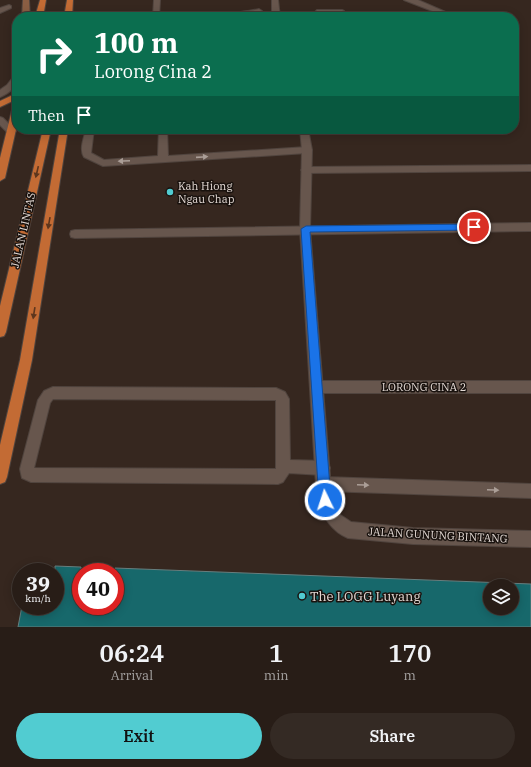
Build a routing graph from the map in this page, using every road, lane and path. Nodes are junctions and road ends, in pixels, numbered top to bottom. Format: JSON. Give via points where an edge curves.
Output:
{"nodes":[{"id":1,"x":26,"y":0,"type":"edge"},
{"id":2,"x":43,"y":0,"type":"edge"},
{"id":3,"x":70,"y":0,"type":"edge"},
{"id":4,"x":157,"y":0,"type":"edge"},
{"id":5,"x":407,"y":0,"type":"edge"},
{"id":6,"x":275,"y":3,"type":"edge"},
{"id":7,"x":9,"y":7,"type":"dead end"},
{"id":8,"x":0,"y":11,"type":"edge"},
{"id":9,"x":26,"y":12,"type":"edge"},
{"id":10,"x":40,"y":12,"type":"edge"},
{"id":11,"x":69,"y":12,"type":"edge"},
{"id":12,"x":156,"y":12,"type":"edge"},
{"id":13,"x":246,"y":12,"type":"edge"},
{"id":14,"x":261,"y":12,"type":"edge"},
{"id":15,"x":269,"y":12,"type":"edge"},
{"id":16,"x":317,"y":12,"type":"edge"},
{"id":17,"x":342,"y":12,"type":"edge"},
{"id":18,"x":442,"y":12,"type":"edge"},
{"id":19,"x":12,"y":84,"type":"edge"},
{"id":20,"x":0,"y":94,"type":"edge"},
{"id":21,"x":12,"y":98,"type":"edge"},
{"id":22,"x":0,"y":104,"type":"edge"},
{"id":23,"x":0,"y":120,"type":"edge"},
{"id":24,"x":12,"y":127,"type":"edge"},
{"id":25,"x":11,"y":131,"type":"junction"},
{"id":26,"x":46,"y":134,"type":"edge"},
{"id":27,"x":63,"y":134,"type":"edge"},
{"id":28,"x":89,"y":134,"type":"edge"},
{"id":29,"x":163,"y":134,"type":"edge"},
{"id":30,"x":305,"y":134,"type":"edge"},
{"id":31,"x":307,"y":150,"type":"junction"},
{"id":32,"x":163,"y":159,"type":"junction"},
{"id":33,"x":531,"y":168,"type":"edge"},
{"id":34,"x":306,"y":170,"type":"junction"},
{"id":35,"x":0,"y":178,"type":"edge"},
{"id":36,"x":531,"y":227,"type":"edge"},
{"id":37,"x":306,"y":229,"type":"junction"},
{"id":38,"x":75,"y":234,"type":"dead end"},
{"id":39,"x":0,"y":332,"type":"edge"},
{"id":40,"x":317,"y":387,"type":"junction"},
{"id":41,"x":531,"y":387,"type":"edge"},
{"id":42,"x":283,"y":466,"type":"junction"},
{"id":43,"x":323,"y":468,"type":"junction"},
{"id":44,"x":0,"y":477,"type":"edge"},
{"id":45,"x":324,"y":484,"type":"junction"},
{"id":46,"x":531,"y":491,"type":"edge"},
{"id":47,"x":531,"y":539,"type":"edge"}],
"edges":[{"from":1,"to":9,"type":"main road"},
{"from":2,"to":10,"type":"highway"},
{"from":3,"to":11,"type":"highway"},
{"from":4,"to":12,"type":"lane"},
{"from":5,"to":18,"type":"lane"},
{"from":6,"to":15,"type":"street"},
{"from":7,"to":8,"type":"street"},
{"from":13,"to":14,"type":"lane","via":[[258,8]]},
{"from":16,"to":17,"type":"lane"},
{"from":19,"to":20,"type":"street"},
{"from":21,"to":22,"type":"highway"},
{"from":23,"to":25,"type":"street"},
{"from":24,"to":25,"type":"highway"},
{"from":25,"to":35,"type":"highway"},
{"from":26,"to":39,"type":"highway","name":"JALAN LINTAS","one_way":true},
{"from":27,"to":44,"type":"highway","one_way":true,"via":[[26,360]]},
{"from":32,"to":28,"type":"street","one_way":true,"via":[[102,163],[87,154]]},
{"from":29,"to":32,"type":"street"},
{"from":30,"to":31,"type":"street","name":"JALAN GUNUNG BINTANG"},
{"from":32,"to":31,"type":"street","one_way":true},
{"from":31,"to":34,"type":"street","name":"JALAN GUNUNG BINTANG"},
{"from":33,"to":34,"type":"street"},
{"from":34,"to":37,"type":"street","name":"JALAN GUNUNG BINTANG"},
{"from":36,"to":37,"type":"street"},
{"from":37,"to":38,"type":"street"},
{"from":37,"to":40,"type":"street","name":"JALAN GUNUNG BINTANG"},
{"from":40,"to":41,"type":"street","name":"LORONG CINA 2"},
{"from":40,"to":43,"type":"street","name":"JALAN GUNUNG BINTANG"},
{"from":42,"to":42,"type":"lane","via":[[283,472],[278,477],[31,475],[26,469],[44,400],[53,393],[276,394],[283,399]]},
{"from":42,"to":43,"type":"lane"},
{"from":43,"to":45,"type":"street","name":"JALAN GUNUNG BINTANG"},
{"from":45,"to":46,"type":"lane","one_way":true},
{"from":45,"to":47,"type":"street","name":"JALAN GUNUNG BINTANG","via":[[325,500],[334,518],[348,530],[413,536]]}]}
